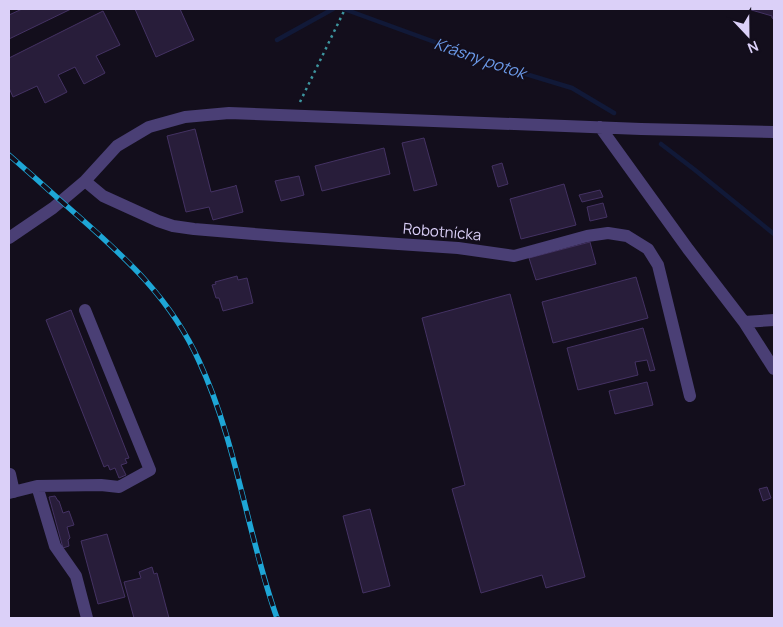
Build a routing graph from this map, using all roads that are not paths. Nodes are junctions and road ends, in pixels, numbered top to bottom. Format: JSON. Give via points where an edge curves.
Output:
{"nodes":[{"id":1,"x":600,"y":127,"type":"junction"},
{"id":2,"x":774,"y":132,"type":"edge"},
{"id":3,"x":85,"y":180,"type":"junction"},
{"id":4,"x":9,"y":238,"type":"edge"},
{"id":5,"x":85,"y":310,"type":"dead end"},
{"id":6,"x":774,"y":320,"type":"edge"},
{"id":7,"x":744,"y":322,"type":"junction"},
{"id":8,"x":774,"y":369,"type":"edge"},
{"id":9,"x":690,"y":396,"type":"dead end"},
{"id":10,"x":10,"y":474,"type":"edge"},
{"id":11,"x":36,"y":486,"type":"junction"},
{"id":12,"x":12,"y":492,"type":"edge"},
{"id":13,"x":87,"y":618,"type":"edge"}],
"edges":[{"from":1,"to":2,"type":"street"},
{"from":1,"to":3,"type":"street","via":[[229,113],[185,117],[149,127],[117,146]]},
{"from":1,"to":7,"type":"street"},
{"from":3,"to":4,"type":"street","via":[[53,208]]},
{"from":3,"to":9,"type":"street","name":"Robotnícka","via":[[103,196],[158,221],[194,229],[458,248],[514,256],[587,236],[608,233],[627,236],[648,249],[658,265]]},
{"from":5,"to":11,"type":"street","via":[[150,470],[119,487]]},
{"from":6,"to":7,"type":"street"},
{"from":7,"to":8,"type":"street"},
{"from":10,"to":12,"type":"street"},
{"from":11,"to":12,"type":"street"},
{"from":11,"to":13,"type":"street","via":[[55,546],[76,576]]}]}
